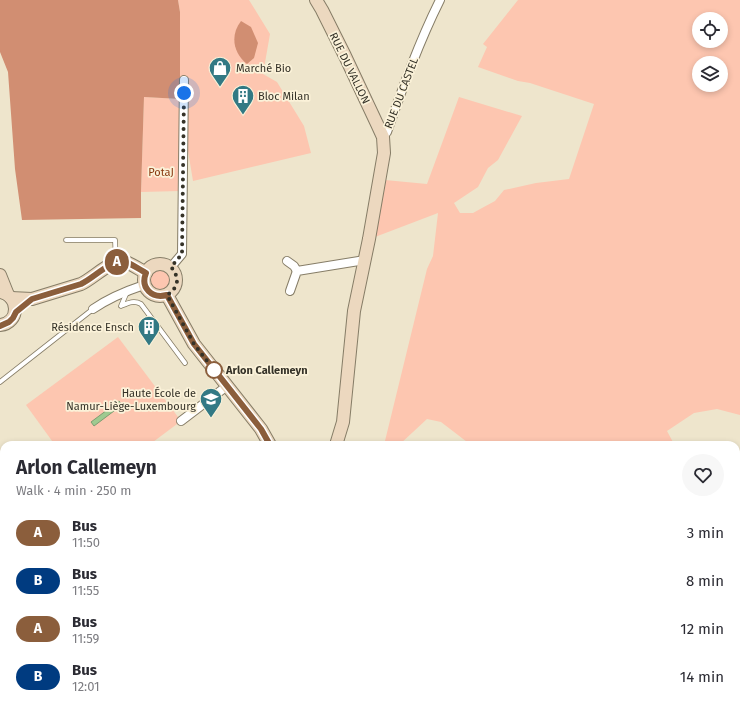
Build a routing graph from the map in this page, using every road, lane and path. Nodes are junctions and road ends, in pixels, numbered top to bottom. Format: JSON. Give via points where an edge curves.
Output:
{"nodes":[{"id":1,"x":316,"y":0,"type":"edge"},
{"id":2,"x":440,"y":0,"type":"edge"},
{"id":3,"x":184,"y":80,"type":"dead end"},
{"id":4,"x":383,"y":137,"type":"junction"},
{"id":5,"x":66,"y":240,"type":"dead end"},
{"id":6,"x":365,"y":260,"type":"junction"},
{"id":7,"x":288,"y":261,"type":"dead end"},
{"id":8,"x":116,"y":262,"type":"junction"},
{"id":9,"x":171,"y":267,"type":"junction"},
{"id":10,"x":297,"y":271,"type":"junction"},
{"id":11,"x":0,"y":275,"type":"edge"},
{"id":12,"x":145,"y":279,"type":"junction"},
{"id":13,"x":128,"y":290,"type":"junction"},
{"id":14,"x":290,"y":291,"type":"dead end"},
{"id":15,"x":6,"y":295,"type":"edge"},
{"id":16,"x":167,"y":295,"type":"junction"},
{"id":17,"x":32,"y":299,"type":"junction"},
{"id":18,"x":93,"y":309,"type":"joint"},
{"id":19,"x":16,"y":312,"type":"junction"},
{"id":20,"x":0,"y":326,"type":"edge"},
{"id":21,"x":185,"y":363,"type":"dead end"},
{"id":22,"x":0,"y":382,"type":"edge"},
{"id":23,"x":227,"y":386,"type":"junction"},
{"id":24,"x":181,"y":421,"type":"dead end"},
{"id":25,"x":268,"y":441,"type":"edge"},
{"id":26,"x":337,"y":441,"type":"edge"}],
"edges":[{"from":1,"to":4,"type":"street","name":"RUE DU VALLON"},
{"from":2,"to":4,"type":"street","name":"RUE DU CASTEL","via":[[430,18]]},
{"from":3,"to":9,"type":"street","via":[[182,254]]},
{"from":4,"to":6,"type":"street","name":"RUE DU CASTEL","via":[[384,153]]},
{"from":5,"to":8,"type":"lane","via":[[115,240]]},
{"from":6,"to":10,"type":"street"},
{"from":6,"to":26,"type":"street","name":"RUE DU CASTEL","via":[[354,312],[343,422]]},
{"from":7,"to":10,"type":"street"},
{"from":8,"to":12,"type":"street","via":[[125,262]]},
{"from":8,"to":17,"type":"street","via":[[81,284]]},
{"from":9,"to":12,"type":"street","via":[[166,264],[154,265],[149,268]]},
{"from":9,"to":16,"type":"street","via":[[176,272],[176,286]]},
{"from":10,"to":14,"type":"street"},
{"from":11,"to":15,"type":"street"},
{"from":12,"to":13,"type":"street"},
{"from":12,"to":16,"type":"street","via":[[151,294],[162,297]]},
{"from":13,"to":18,"type":"street"},
{"from":13,"to":21,"type":"lane","via":[[122,306],[133,302],[141,304]]},
{"from":15,"to":17,"type":"street"},
{"from":15,"to":19,"type":"street","via":[[15,304]]},
{"from":16,"to":23,"type":"street","via":[[194,344]]},
{"from":17,"to":19,"type":"street"},
{"from":18,"to":22,"type":"lane"},
{"from":19,"to":20,"type":"street","via":[[9,322]]},
{"from":23,"to":24,"type":"street"},
{"from":23,"to":25,"type":"street"}]}
